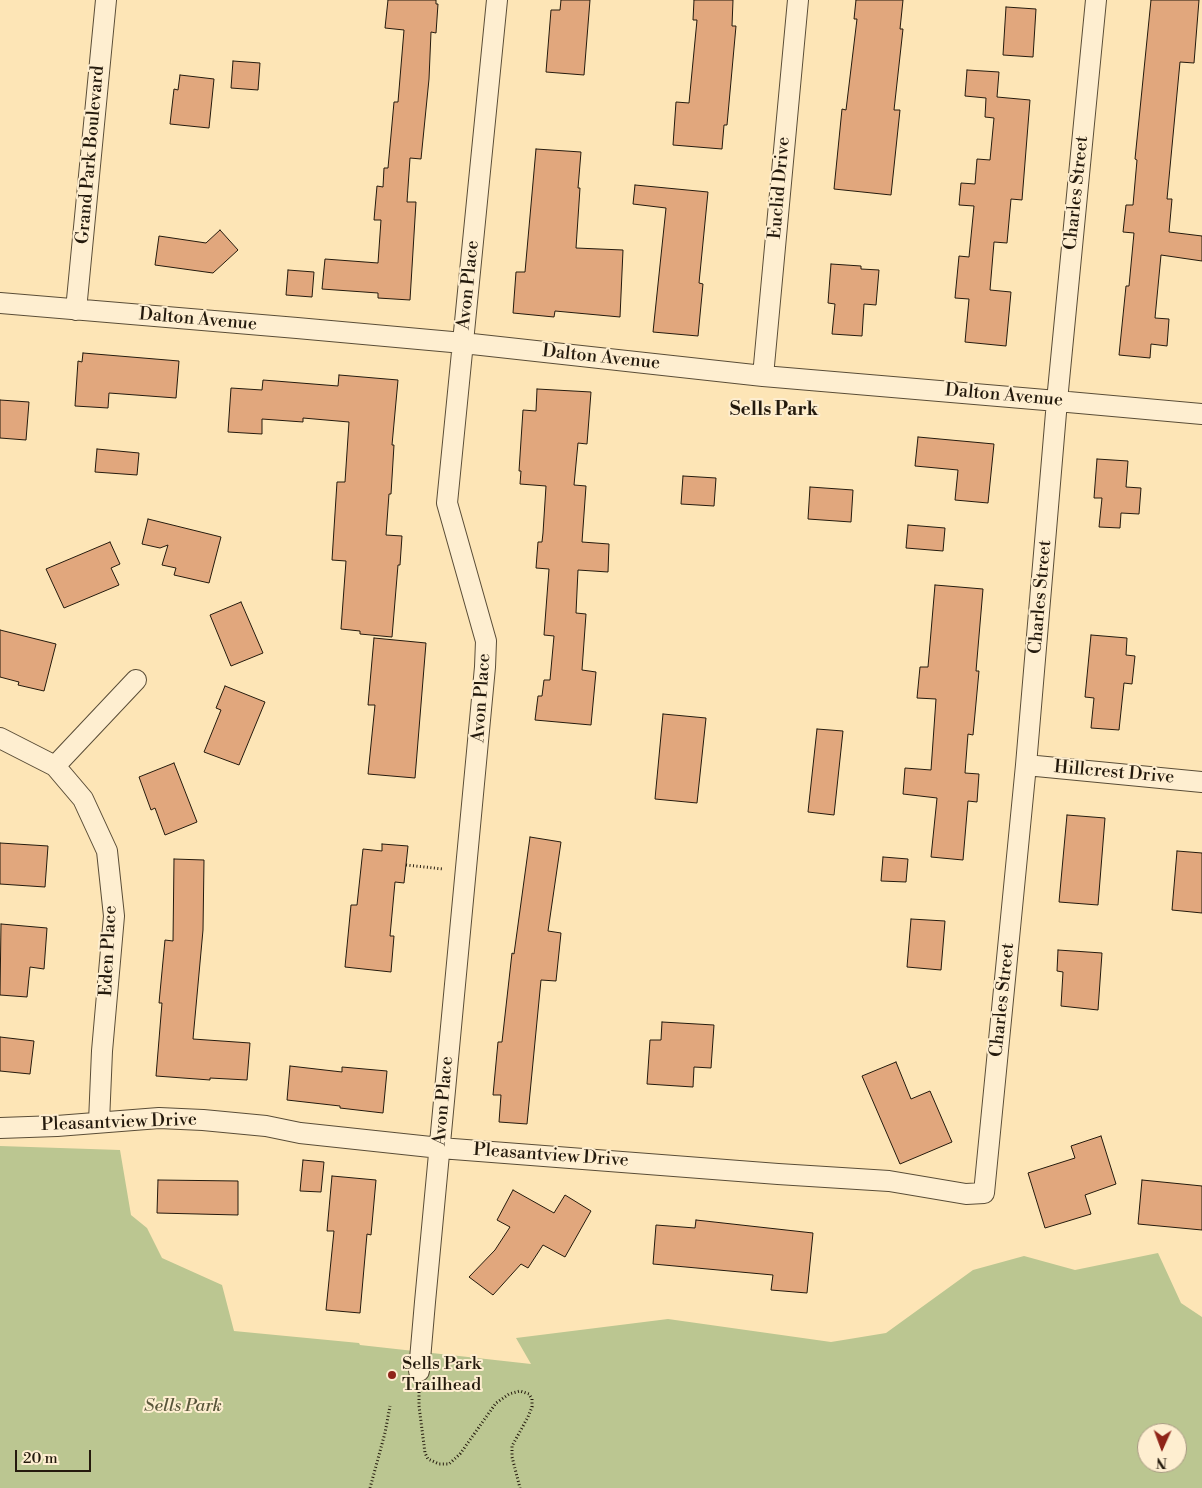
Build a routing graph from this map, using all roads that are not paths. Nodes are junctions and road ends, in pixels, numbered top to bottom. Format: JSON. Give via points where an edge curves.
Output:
{"nodes":[{"id":1,"x":106,"y":0,"type":"edge"},
{"id":2,"x":497,"y":0,"type":"edge"},
{"id":3,"x":798,"y":0,"type":"edge"},
{"id":4,"x":1096,"y":0,"type":"edge"},
{"id":5,"x":0,"y":303,"type":"edge"},
{"id":6,"x":76,"y":310,"type":"junction"},
{"id":7,"x":463,"y":344,"type":"junction"},
{"id":8,"x":763,"y":376,"type":"junction"},
{"id":9,"x":1057,"y":400,"type":"junction"},
{"id":10,"x":1202,"y":414,"type":"edge"},
{"id":11,"x":136,"y":680,"type":"dead end"},
{"id":12,"x":0,"y":738,"type":"edge"},
{"id":13,"x":1026,"y":765,"type":"junction"},
{"id":14,"x":55,"y":766,"type":"junction"},
{"id":15,"x":1202,"y":782,"type":"edge"},
{"id":16,"x":99,"y":1122,"type":"junction"},
{"id":17,"x":0,"y":1128,"type":"edge"},
{"id":18,"x":440,"y":1148,"type":"junction"},
{"id":19,"x":984,"y":1193,"type":"joint"},
{"id":20,"x":419,"y":1371,"type":"road end"}],
"edges":[{"from":1,"to":6,"type":"street","name":"Grand Park Boulevard"},
{"from":2,"to":7,"type":"street","name":"Avon Place"},
{"from":3,"to":8,"type":"street","name":"Euclid Drive"},
{"from":4,"to":9,"type":"street","name":"Charles Street"},
{"from":5,"to":6,"type":"street","name":"Dalton Avenue"},
{"from":6,"to":7,"type":"street","name":"Dalton Avenue"},
{"from":7,"to":8,"type":"street","name":"Dalton Avenue"},
{"from":7,"to":18,"type":"street","name":"Avon Place","via":[[447,503],[486,641],[486,663]]},
{"from":8,"to":9,"type":"street","name":"Dalton Avenue"},
{"from":9,"to":10,"type":"street","name":"Dalton Avenue"},
{"from":9,"to":13,"type":"street","name":"Charles Street"},
{"from":11,"to":14,"type":"street"},
{"from":12,"to":14,"type":"street","name":"Eden Place"},
{"from":13,"to":15,"type":"street","name":"Hillcrest Drive"},
{"from":13,"to":19,"type":"street","name":"Charles Street"},
{"from":14,"to":16,"type":"street","name":"Eden Place","via":[[83,799],[108,860],[114,916]]},
{"from":16,"to":17,"type":"street","name":"Pleasantview Drive"},
{"from":16,"to":18,"type":"street","name":"Pleasantview Drive","via":[[159,1118],[203,1120]]},
{"from":18,"to":19,"type":"street","name":"Pleasantview Drive","via":[[889,1181],[966,1194]]},
{"from":18,"to":20,"type":"street","name":"Avon Place"}]}
